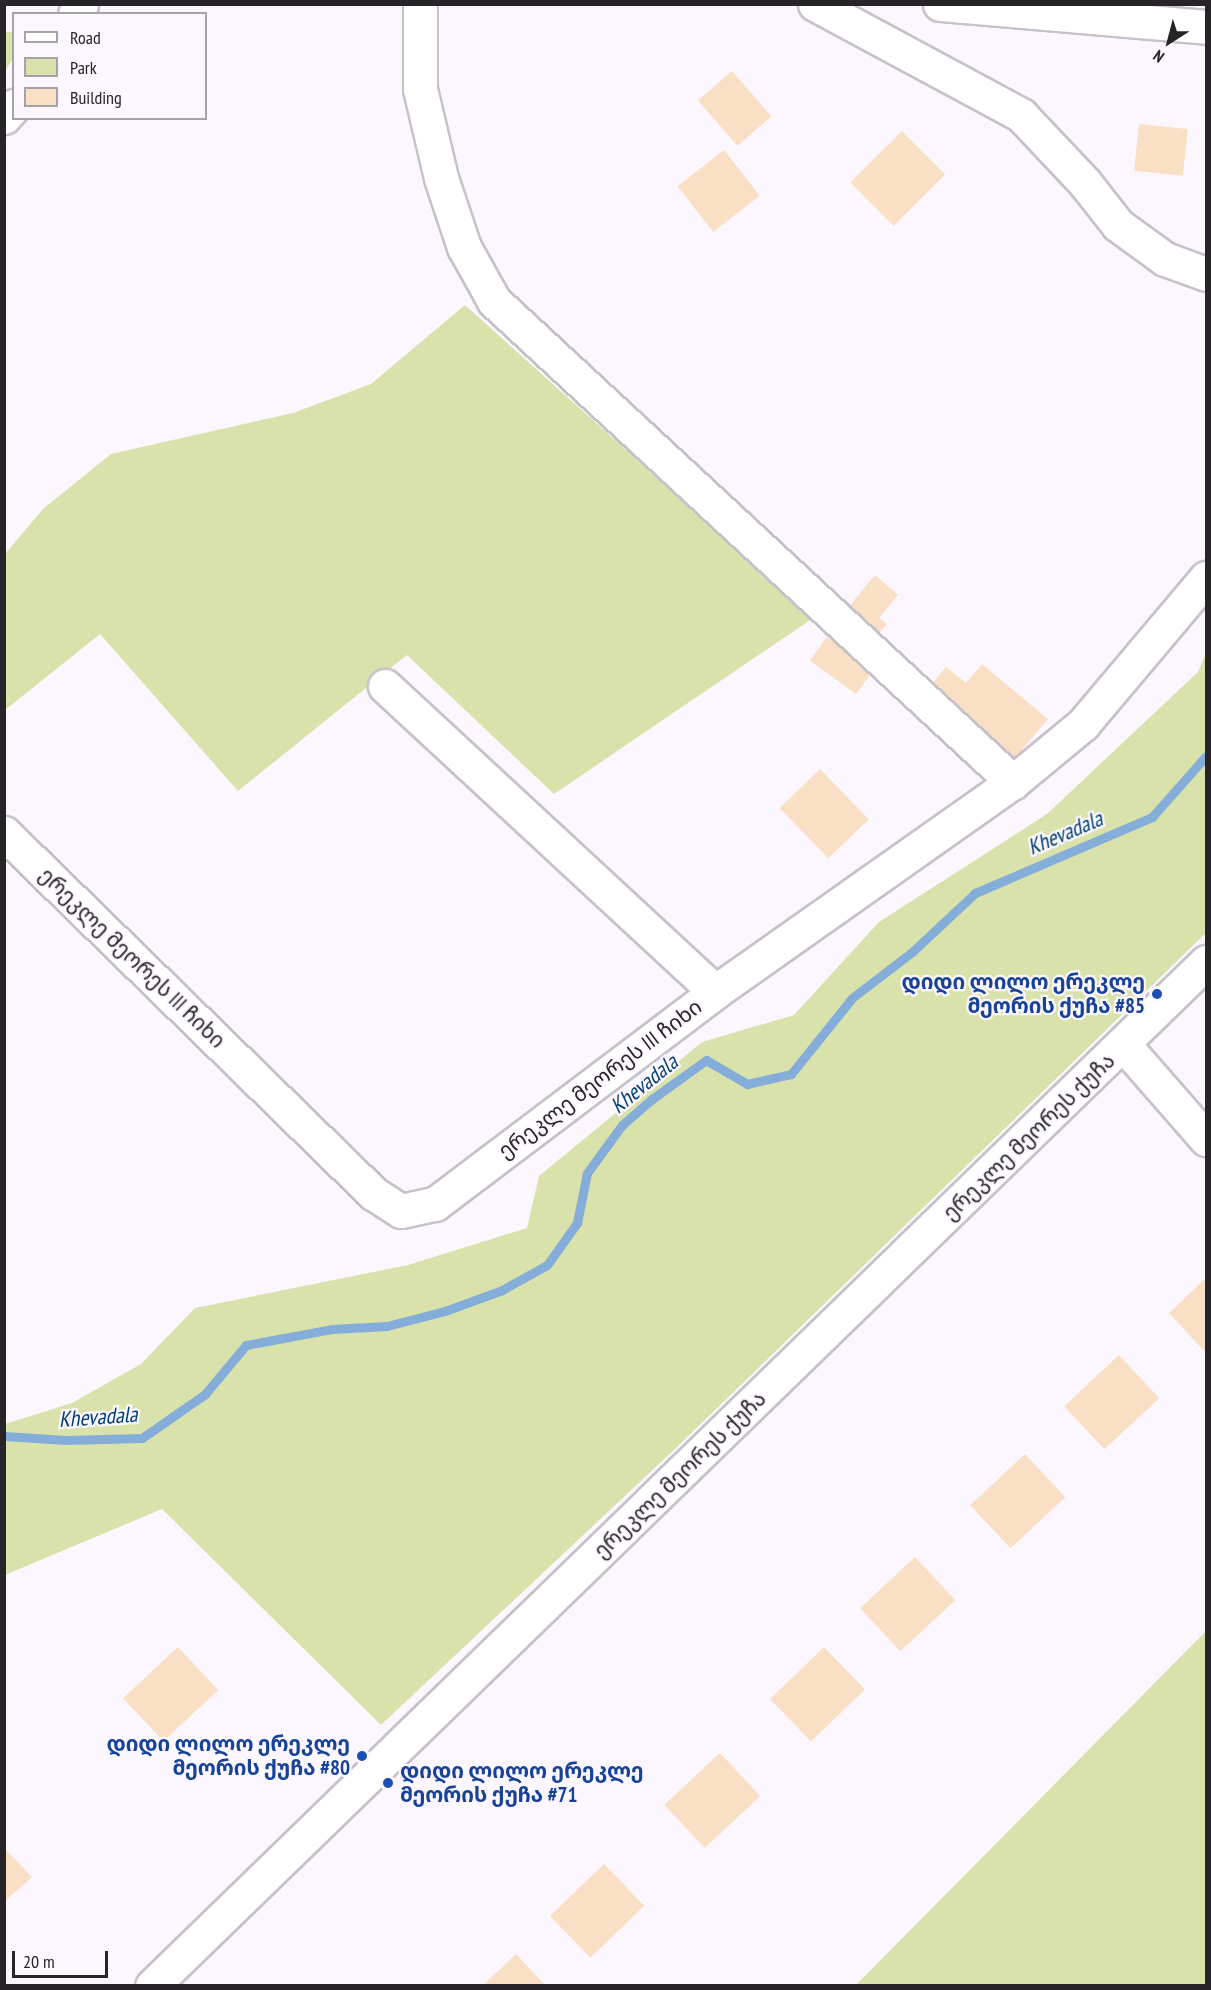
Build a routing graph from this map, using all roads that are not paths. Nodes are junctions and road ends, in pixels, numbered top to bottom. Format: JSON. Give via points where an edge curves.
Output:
{"nodes":[{"id":1,"x":420,"y":4,"type":"edge"},
{"id":2,"x":815,"y":4,"type":"edge"},
{"id":3,"x":940,"y":4,"type":"edge"},
{"id":4,"x":1163,"y":14,"type":"edge"},
{"id":5,"x":1206,"y":27,"type":"edge"},
{"id":6,"x":1206,"y":273,"type":"edge"},
{"id":7,"x":1206,"y":578,"type":"edge"},
{"id":8,"x":386,"y":686,"type":"dead end"},
{"id":9,"x":1013,"y":782,"type":"junction"},
{"id":10,"x":4,"y":833,"type":"edge"},
{"id":11,"x":1206,"y":962,"type":"edge"},
{"id":12,"x":715,"y":992,"type":"junction"},
{"id":13,"x":1124,"y":1045,"type":"junction"},
{"id":14,"x":1206,"y":1139,"type":"edge"},
{"id":15,"x":152,"y":1986,"type":"edge"}],
"edges":[{"from":1,"to":9,"type":"street","via":[[420,89],[441,177],[464,247],[494,301]]},
{"from":2,"to":6,"type":"street","via":[[1021,115],[1085,183],[1118,225],[1165,259]]},
{"from":3,"to":4,"type":"street"},
{"from":4,"to":5,"type":"street"},
{"from":7,"to":9,"type":"street","name":"ერეკლე მეორეს III ჩიხი","via":[[1083,724]]},
{"from":8,"to":12,"type":"street"},
{"from":9,"to":12,"type":"street","name":"ერეკლე მეორეს III ჩიხი"},
{"from":10,"to":12,"type":"street","name":"ერეკლე მეორეს III ჩიხი","via":[[373,1193],[401,1211],[435,1204]]},
{"from":11,"to":13,"type":"street","name":"ერეკლე მეორეს ქუჩა"},
{"from":13,"to":14,"type":"street"},
{"from":13,"to":15,"type":"street","name":"ერეკლე მეორეს ქუჩა"}]}
